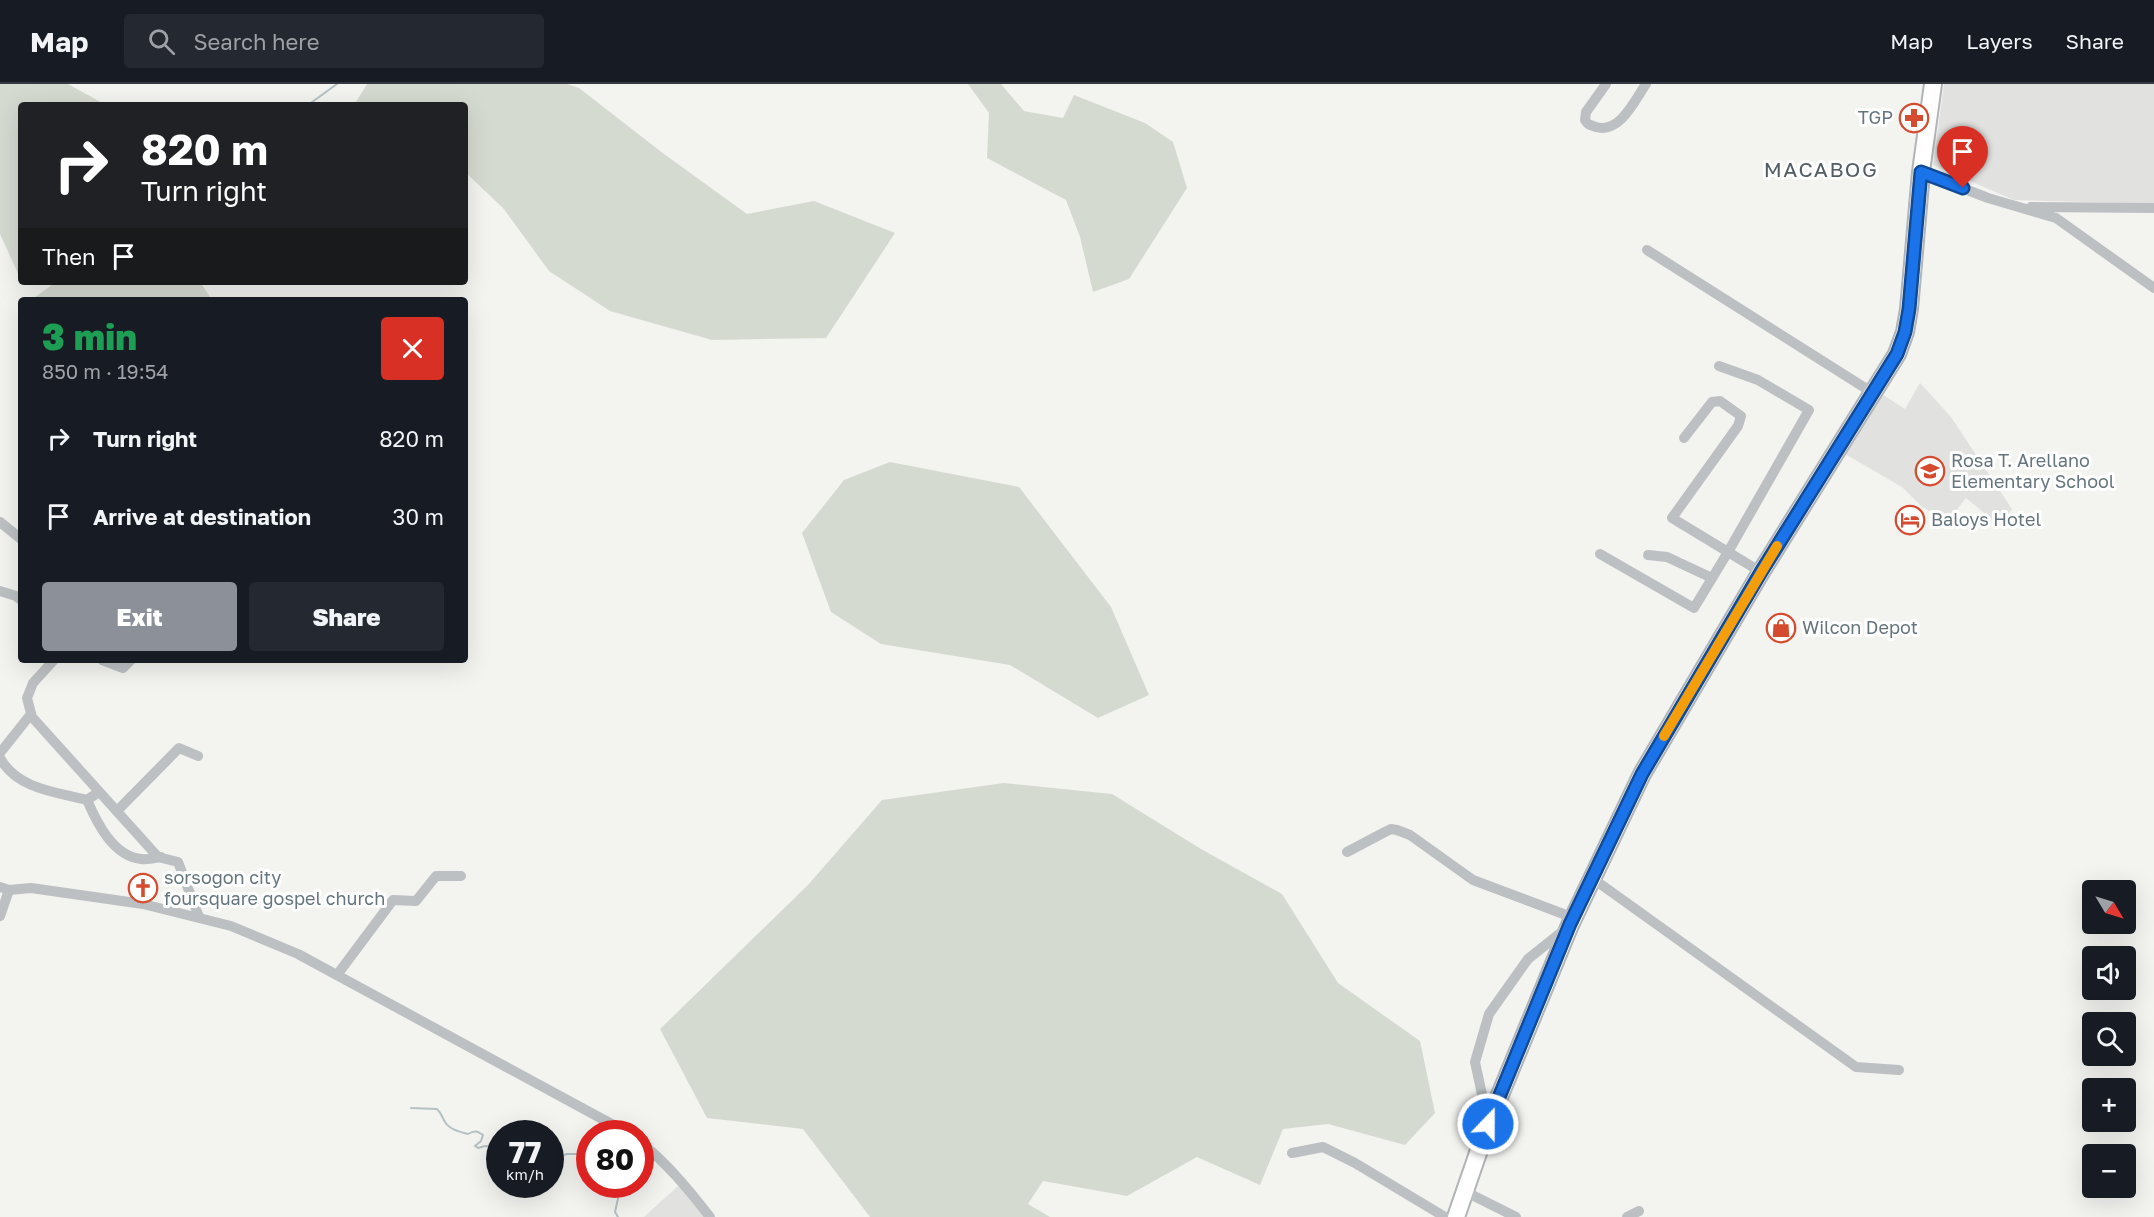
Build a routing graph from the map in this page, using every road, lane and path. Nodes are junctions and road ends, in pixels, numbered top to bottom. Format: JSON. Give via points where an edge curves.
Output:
{"nodes":[{"id":1,"x":1606,"y":84,"type":"edge"},
{"id":2,"x":1646,"y":84,"type":"edge"},
{"id":3,"x":1933,"y":84,"type":"edge"},
{"id":4,"x":1921,"y":172,"type":"junction"},
{"id":5,"x":2018,"y":207,"type":"junction"},
{"id":6,"x":2154,"y":208,"type":"edge"},
{"id":7,"x":1647,"y":250,"type":"dead end"},
{"id":8,"x":2154,"y":288,"type":"edge"},
{"id":9,"x":1719,"y":366,"type":"dead end"},
{"id":10,"x":1873,"y":393,"type":"junction"},
{"id":11,"x":1684,"y":438,"type":"dead end"},
{"id":12,"x":0,"y":522,"type":"edge"},
{"id":13,"x":18,"y":537,"type":"edge"},
{"id":14,"x":1728,"y":552,"type":"junction"},
{"id":15,"x":1600,"y":554,"type":"dead end"},
{"id":16,"x":1648,"y":555,"type":"dead end"},
{"id":17,"x":1761,"y":572,"type":"junction"},
{"id":18,"x":1712,"y":578,"type":"junction"},
{"id":19,"x":0,"y":591,"type":"edge"},
{"id":20,"x":18,"y":595,"type":"edge"},
{"id":21,"x":51,"y":663,"type":"edge"},
{"id":22,"x":110,"y":663,"type":"edge"},
{"id":23,"x":128,"y":663,"type":"edge"},
{"id":24,"x":31,"y":714,"type":"junction"},
{"id":25,"x":0,"y":753,"type":"edge"},
{"id":26,"x":198,"y":756,"type":"dead end"},
{"id":27,"x":0,"y":758,"type":"edge"},
{"id":28,"x":99,"y":792,"type":"junction"},
{"id":29,"x":87,"y":800,"type":"junction"},
{"id":30,"x":117,"y":811,"type":"junction"},
{"id":31,"x":1347,"y":852,"type":"dead end"},
{"id":32,"x":161,"y":857,"type":"junction"},
{"id":33,"x":461,"y":876,"type":"dead end"},
{"id":34,"x":1592,"y":878,"type":"junction"},
{"id":35,"x":4,"y":889,"type":"edge"},
{"id":36,"x":0,"y":915,"type":"edge"},
{"id":37,"x":199,"y":917,"type":"junction"},
{"id":38,"x":1572,"y":921,"type":"junction"},
{"id":39,"x":337,"y":975,"type":"junction"},
{"id":40,"x":1899,"y":1070,"type":"dead end"},
{"id":41,"x":604,"y":1120,"type":"edge"},
{"id":42,"x":1488,"y":1124,"type":"junction"},
{"id":43,"x":1292,"y":1153,"type":"dead end"},
{"id":44,"x":654,"y":1154,"type":"edge"},
{"id":45,"x":1464,"y":1191,"type":"junction"},
{"id":46,"x":1639,"y":1211,"type":"dead end"},
{"id":47,"x":710,"y":1217,"type":"edge"},
{"id":48,"x":1445,"y":1217,"type":"edge"},
{"id":49,"x":1456,"y":1217,"type":"edge"},
{"id":50,"x":1516,"y":1217,"type":"edge"},
{"id":51,"x":1627,"y":1217,"type":"edge"}],
"edges":[{"from":1,"to":2,"type":"street","via":[[1586,112],[1585,120],[1602,129],[1619,122]]},
{"from":3,"to":4,"type":"highway"},
{"from":4,"to":5,"type":"street"},
{"from":4,"to":10,"type":"highway","via":[[1905,332],[1897,354]]},
{"from":5,"to":6,"type":"street"},
{"from":5,"to":8,"type":"street","via":[[2056,218]]},
{"from":7,"to":10,"type":"street"},
{"from":9,"to":14,"type":"street","via":[[1758,380],[1809,410]]},
{"from":10,"to":17,"type":"highway"},
{"from":11,"to":14,"type":"street","via":[[1712,402],[1720,401],[1740,416],[1738,426],[1672,518]]},
{"from":12,"to":13,"type":"street"},
{"from":14,"to":17,"type":"street"},
{"from":14,"to":18,"type":"street"},
{"from":15,"to":18,"type":"street","via":[[1694,608]]},
{"from":16,"to":18,"type":"street","via":[[1667,557]]},
{"from":17,"to":34,"type":"highway","via":[[1642,774]]},
{"from":19,"to":20,"type":"street"},
{"from":21,"to":24,"type":"street","via":[[33,683],[27,698]]},
{"from":22,"to":23,"type":"street","via":[[123,668]]},
{"from":24,"to":25,"type":"street"},
{"from":24,"to":28,"type":"street"},
{"from":26,"to":30,"type":"street","via":[[179,748]]},
{"from":27,"to":29,"type":"street","via":[[5,768],[31,786]]},
{"from":28,"to":29,"type":"street"},
{"from":28,"to":30,"type":"street"},
{"from":29,"to":32,"type":"street","via":[[104,834],[121,850],[141,860]]},
{"from":30,"to":32,"type":"street"},
{"from":31,"to":38,"type":"street","via":[[1383,832],[1397,830],[1473,880]]},
{"from":32,"to":37,"type":"street","via":[[178,862]]},
{"from":33,"to":39,"type":"street","via":[[436,876],[416,901],[393,900]]},
{"from":34,"to":38,"type":"highway"},
{"from":34,"to":40,"type":"street","via":[[1856,1067]]},
{"from":35,"to":36,"type":"street"},
{"from":35,"to":37,"type":"street","via":[[31,888],[143,903]]},
{"from":37,"to":39,"type":"street","via":[[298,954]]},
{"from":38,"to":42,"type":"highway"},
{"from":38,"to":42,"type":"street","via":[[1528,959],[1489,1014],[1475,1062]]},
{"from":39,"to":41,"type":"street"},
{"from":42,"to":45,"type":"highway"},
{"from":43,"to":48,"type":"street","via":[[1323,1147]]},
{"from":44,"to":47,"type":"street"},
{"from":45,"to":49,"type":"highway"},
{"from":45,"to":50,"type":"street"},
{"from":46,"to":51,"type":"street"}]}
